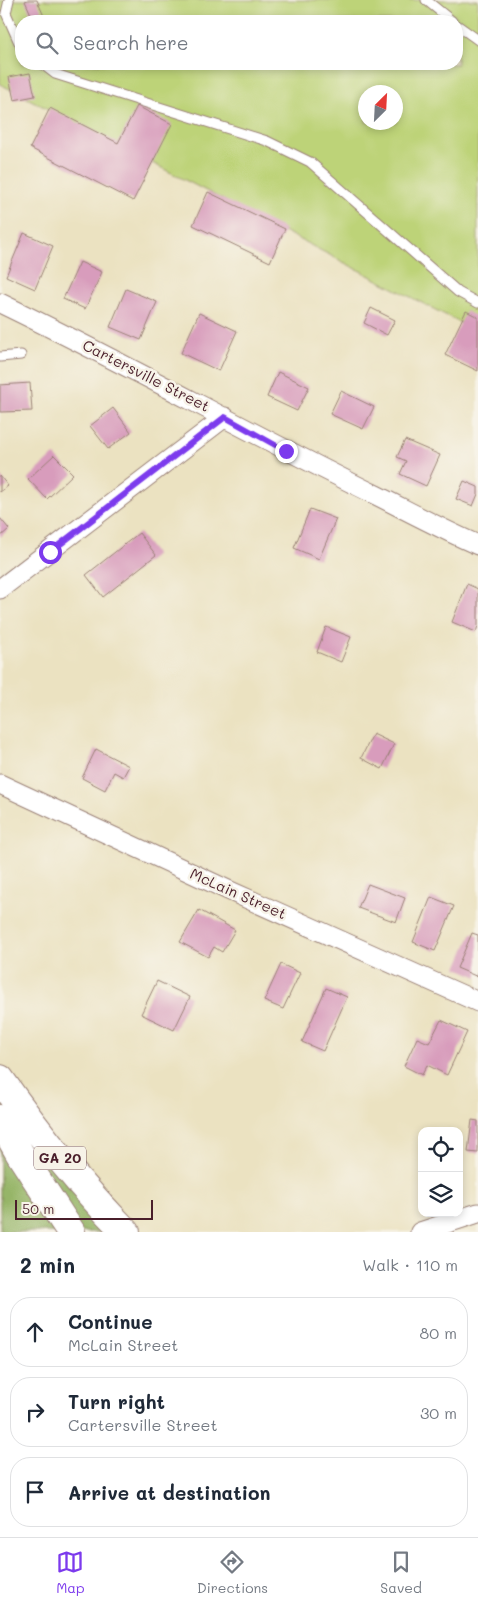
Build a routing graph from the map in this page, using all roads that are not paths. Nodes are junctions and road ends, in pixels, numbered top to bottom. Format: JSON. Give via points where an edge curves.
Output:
{"nodes":[{"id":1,"x":9,"y":0,"type":"edge"},
{"id":2,"x":426,"y":0,"type":"edge"},
{"id":3,"x":445,"y":15,"type":"edge"},
{"id":4,"x":463,"y":29,"type":"edge"},
{"id":5,"x":15,"y":33,"type":"edge"},
{"id":6,"x":478,"y":40,"type":"edge"},
{"id":7,"x":50,"y":70,"type":"edge"},
{"id":8,"x":0,"y":303,"type":"edge"},
{"id":9,"x":478,"y":303,"type":"edge"},
{"id":10,"x":21,"y":355,"type":"dead end"},
{"id":11,"x":0,"y":357,"type":"edge"},
{"id":12,"x":225,"y":417,"type":"junction"},
{"id":13,"x":478,"y":545,"type":"edge"},
{"id":14,"x":0,"y":589,"type":"edge"},
{"id":15,"x":0,"y":784,"type":"edge"},
{"id":16,"x":478,"y":1002,"type":"edge"},
{"id":17,"x":0,"y":1079,"type":"edge"},
{"id":18,"x":0,"y":1119,"type":"edge"},
{"id":19,"x":478,"y":1214,"type":"edge"},
{"id":20,"x":71,"y":1232,"type":"edge"},
{"id":21,"x":126,"y":1232,"type":"edge"},
{"id":22,"x":420,"y":1232,"type":"edge"}],
"edges":[{"from":1,"to":5,"type":"lane","via":[[6,13]]},
{"from":2,"to":3,"type":"lane"},
{"from":4,"to":6,"type":"lane"},
{"from":7,"to":9,"type":"lane","via":[[267,140],[310,162],[458,292]]},
{"from":8,"to":12,"type":"street","name":"Cartersville Street"},
{"from":10,"to":11,"type":"lane"},
{"from":12,"to":13,"type":"street","name":"Cartersville Street","via":[[286,451]]},
{"from":12,"to":14,"type":"street"},
{"from":15,"to":16,"type":"street","name":"McLain Street"},
{"from":17,"to":21,"type":"highway","number":"GA 20","via":[[80,1183]]},
{"from":18,"to":20,"type":"highway","number":"GA 20"},
{"from":19,"to":22,"type":"street"}]}
